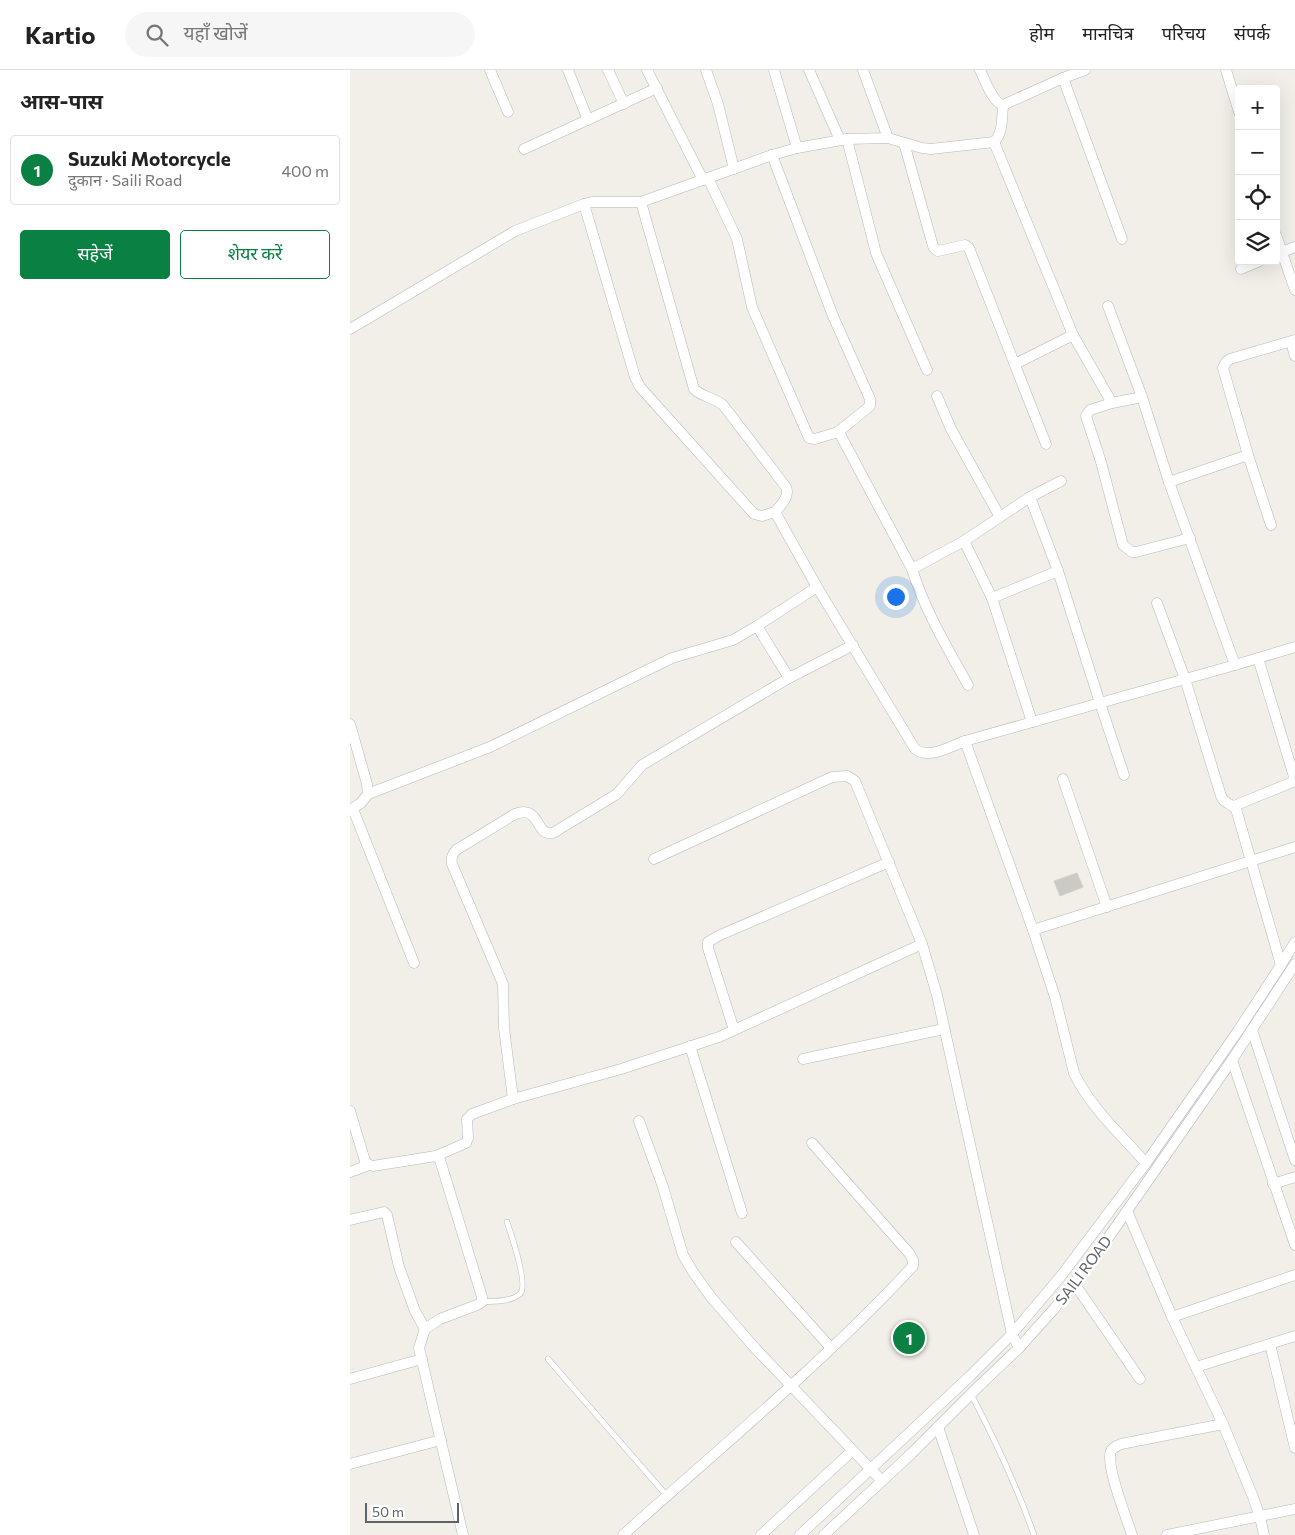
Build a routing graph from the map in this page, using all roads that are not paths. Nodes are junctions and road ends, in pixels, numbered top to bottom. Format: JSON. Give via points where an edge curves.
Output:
{"nodes":[{"id":1,"x":490,"y":70,"type":"edge"},
{"id":2,"x":568,"y":70,"type":"edge"},
{"id":3,"x":608,"y":70,"type":"edge"},
{"id":4,"x":647,"y":70,"type":"edge"},
{"id":5,"x":706,"y":70,"type":"edge"},
{"id":6,"x":774,"y":70,"type":"edge"},
{"id":7,"x":809,"y":70,"type":"edge"},
{"id":8,"x":863,"y":70,"type":"edge"},
{"id":9,"x":980,"y":70,"type":"edge"},
{"id":10,"x":1085,"y":70,"type":"edge"},
{"id":11,"x":1226,"y":70,"type":"edge"},
{"id":12,"x":1063,"y":78,"type":"junction"},
{"id":13,"x":657,"y":88,"type":"junction"},
{"id":14,"x":1235,"y":99,"type":"edge"},
{"id":15,"x":624,"y":104,"type":"junction"},
{"id":16,"x":1003,"y":105,"type":"junction"},
{"id":17,"x":508,"y":112,"type":"dead end"},
{"id":18,"x":588,"y":120,"type":"junction"},
{"id":19,"x":888,"y":138,"type":"junction"},
{"id":20,"x":844,"y":140,"type":"junction"},
{"id":21,"x":994,"y":142,"type":"junction"},
{"id":22,"x":904,"y":143,"type":"junction"},
{"id":23,"x":797,"y":148,"type":"junction"},
{"id":24,"x":524,"y":149,"type":"dead end"},
{"id":25,"x":772,"y":155,"type":"junction"},
{"id":26,"x":734,"y":169,"type":"junction"},
{"id":27,"x":706,"y":179,"type":"junction"},
{"id":28,"x":641,"y":202,"type":"junction"},
{"id":29,"x":584,"y":204,"type":"junction"},
{"id":30,"x":1122,"y":238,"type":"dead end"},
{"id":31,"x":1295,"y":247,"type":"edge"},
{"id":32,"x":1280,"y":253,"type":"edge"},
{"id":33,"x":1280,"y":255,"type":"edge"},
{"id":34,"x":1250,"y":265,"type":"edge"},
{"id":35,"x":1241,"y":269,"type":"dead end"},
{"id":36,"x":1295,"y":290,"type":"edge"},
{"id":37,"x":1108,"y":306,"type":"dead end"},
{"id":38,"x":350,"y":329,"type":"edge"},
{"id":39,"x":1073,"y":335,"type":"junction"},
{"id":40,"x":1293,"y":341,"type":"edge"},
{"id":41,"x":1295,"y":356,"type":"edge"},
{"id":42,"x":1015,"y":364,"type":"junction"},
{"id":43,"x":927,"y":370,"type":"dead end"},
{"id":44,"x":937,"y":396,"type":"dead end"},
{"id":45,"x":1142,"y":396,"type":"junction"},
{"id":46,"x":1112,"y":403,"type":"junction"},
{"id":47,"x":838,"y":432,"type":"junction"},
{"id":48,"x":1046,"y":444,"type":"dead end"},
{"id":49,"x":1248,"y":455,"type":"junction"},
{"id":50,"x":1061,"y":481,"type":"dead end"},
{"id":51,"x":1169,"y":482,"type":"junction"},
{"id":52,"x":1030,"y":497,"type":"junction"},
{"id":53,"x":775,"y":512,"type":"junction"},
{"id":54,"x":1000,"y":517,"type":"junction"},
{"id":55,"x":1271,"y":525,"type":"dead end"},
{"id":56,"x":1190,"y":538,"type":"junction"},
{"id":57,"x":964,"y":541,"type":"junction"},
{"id":58,"x":912,"y":569,"type":"junction"},
{"id":59,"x":1058,"y":571,"type":"junction"},
{"id":60,"x":817,"y":587,"type":"junction"},
{"id":61,"x":992,"y":598,"type":"junction"},
{"id":62,"x":1157,"y":603,"type":"dead end"},
{"id":63,"x":757,"y":626,"type":"junction"},
{"id":64,"x":853,"y":645,"type":"junction"},
{"id":65,"x":1295,"y":647,"type":"edge"},
{"id":66,"x":1258,"y":658,"type":"junction"},
{"id":67,"x":1235,"y":665,"type":"junction"},
{"id":68,"x":789,"y":678,"type":"junction"},
{"id":69,"x":1185,"y":679,"type":"junction"},
{"id":70,"x":968,"y":685,"type":"dead end"},
{"id":71,"x":1100,"y":703,"type":"junction"},
{"id":72,"x":1032,"y":722,"type":"junction"},
{"id":73,"x":350,"y":724,"type":"edge"},
{"id":74,"x":965,"y":741,"type":"junction"},
{"id":75,"x":1293,"y":764,"type":"edge"},
{"id":76,"x":1124,"y":775,"type":"dead end"},
{"id":77,"x":1063,"y":779,"type":"dead end"},
{"id":78,"x":1295,"y":780,"type":"edge"},
{"id":79,"x":368,"y":794,"type":"junction"},
{"id":80,"x":1234,"y":806,"type":"junction"},
{"id":81,"x":351,"y":810,"type":"edge"},
{"id":82,"x":1295,"y":847,"type":"edge"},
{"id":83,"x":654,"y":860,"type":"dead end"},
{"id":84,"x":1252,"y":861,"type":"junction"},
{"id":85,"x":889,"y":862,"type":"junction"},
{"id":86,"x":1107,"y":907,"type":"junction"},
{"id":87,"x":1033,"y":930,"type":"junction"},
{"id":88,"x":1295,"y":942,"type":"edge"},
{"id":89,"x":922,"y":944,"type":"junction"},
{"id":90,"x":414,"y":963,"type":"dead end"},
{"id":91,"x":1282,"y":965,"type":"junction"},
{"id":92,"x":1294,"y":969,"type":"edge"},
{"id":93,"x":944,"y":1029,"type":"junction"},
{"id":94,"x":734,"y":1030,"type":"junction"},
{"id":95,"x":1252,"y":1030,"type":"junction"},
{"id":96,"x":690,"y":1046,"type":"junction"},
{"id":97,"x":803,"y":1059,"type":"dead end"},
{"id":98,"x":1232,"y":1060,"type":"junction"},
{"id":99,"x":513,"y":1099,"type":"junction"},
{"id":100,"x":350,"y":1111,"type":"edge"},
{"id":101,"x":640,"y":1121,"type":"dead end"},
{"id":102,"x":812,"y":1143,"type":"dead end"},
{"id":103,"x":436,"y":1156,"type":"junction"},
{"id":104,"x":1295,"y":1160,"type":"edge"},
{"id":105,"x":1146,"y":1162,"type":"junction"},
{"id":106,"x":368,"y":1165,"type":"junction"},
{"id":107,"x":350,"y":1172,"type":"edge"},
{"id":108,"x":1295,"y":1177,"type":"edge"},
{"id":109,"x":1273,"y":1184,"type":"junction"},
{"id":110,"x":1127,"y":1211,"type":"junction"},
{"id":111,"x":742,"y":1212,"type":"dead end"},
{"id":112,"x":350,"y":1220,"type":"edge"},
{"id":113,"x":507,"y":1222,"type":"dead end"},
{"id":114,"x":736,"y":1242,"type":"dead end"},
{"id":115,"x":1295,"y":1245,"type":"edge"},
{"id":116,"x":1295,"y":1274,"type":"edge"},
{"id":117,"x":1074,"y":1283,"type":"junction"},
{"id":118,"x":482,"y":1302,"type":"junction"},
{"id":119,"x":1172,"y":1317,"type":"junction"},
{"id":120,"x":425,"y":1329,"type":"junction"},
{"id":121,"x":1012,"y":1334,"type":"junction"},
{"id":122,"x":1295,"y":1336,"type":"edge"},
{"id":123,"x":1270,"y":1344,"type":"junction"},
{"id":124,"x":832,"y":1348,"type":"junction"},
{"id":125,"x":1019,"y":1348,"type":"junction"},
{"id":126,"x":422,"y":1359,"type":"junction"},
{"id":127,"x":548,"y":1359,"type":"dead end"},
{"id":128,"x":1196,"y":1367,"type":"junction"},
{"id":129,"x":350,"y":1379,"type":"edge"},
{"id":130,"x":1140,"y":1379,"type":"dead end"},
{"id":131,"x":791,"y":1387,"type":"junction"},
{"id":132,"x":971,"y":1394,"type":"junction"},
{"id":133,"x":1223,"y":1424,"type":"junction"},
{"id":134,"x":938,"y":1427,"type":"junction"},
{"id":135,"x":441,"y":1440,"type":"junction"},
{"id":136,"x":1295,"y":1448,"type":"edge"},
{"id":137,"x":852,"y":1451,"type":"junction"},
{"id":138,"x":350,"y":1464,"type":"edge"},
{"id":139,"x":870,"y":1470,"type":"junction"},
{"id":140,"x":882,"y":1481,"type":"junction"},
{"id":141,"x":667,"y":1496,"type":"junction"},
{"id":142,"x":1295,"y":1509,"type":"edge"},
{"id":143,"x":1260,"y":1517,"type":"junction"},
{"id":144,"x":464,"y":1535,"type":"edge"},
{"id":145,"x":623,"y":1535,"type":"edge"},
{"id":146,"x":761,"y":1535,"type":"edge"},
{"id":147,"x":800,"y":1535,"type":"edge"},
{"id":148,"x":824,"y":1535,"type":"edge"},
{"id":149,"x":974,"y":1535,"type":"edge"},
{"id":150,"x":1034,"y":1535,"type":"edge"},
{"id":151,"x":1132,"y":1535,"type":"edge"},
{"id":152,"x":1167,"y":1535,"type":"edge"},
{"id":153,"x":1264,"y":1535,"type":"edge"}],
"edges":[{"from":1,"to":17,"type":"street"},
{"from":2,"to":18,"type":"street"},
{"from":3,"to":15,"type":"street"},
{"from":4,"to":13,"type":"street"},
{"from":5,"to":26,"type":"street"},
{"from":6,"to":23,"type":"street"},
{"from":7,"to":20,"type":"street"},
{"from":8,"to":19,"type":"street"},
{"from":9,"to":16,"type":"street","via":[[996,101]]},
{"from":10,"to":12,"type":"street"},
{"from":11,"to":14,"type":"street"},
{"from":12,"to":16,"type":"street"},
{"from":12,"to":30,"type":"street"},
{"from":13,"to":15,"type":"street"},
{"from":13,"to":27,"type":"street"},
{"from":15,"to":18,"type":"street"},
{"from":16,"to":21,"type":"street","via":[[1000,133]]},
{"from":18,"to":24,"type":"street"},
{"from":19,"to":20,"type":"street"},
{"from":19,"to":22,"type":"street"},
{"from":20,"to":23,"type":"street"},
{"from":20,"to":43,"type":"street","via":[[876,253]]},
{"from":21,"to":22,"type":"street","via":[[931,149]]},
{"from":21,"to":39,"type":"street"},
{"from":22,"to":42,"type":"street","via":[[935,250],[965,245],[969,248]]},
{"from":23,"to":25,"type":"street"},
{"from":25,"to":26,"type":"street"},
{"from":25,"to":47,"type":"street","via":[[833,316],[870,399],[870,406]]},
{"from":26,"to":27,"type":"street"},
{"from":27,"to":28,"type":"street"},
{"from":27,"to":47,"type":"street","via":[[737,239],[752,307],[809,438]]},
{"from":28,"to":29,"type":"street"},
{"from":28,"to":53,"type":"street","via":[[694,389],[723,406],[786,487],[786,498]]},
{"from":29,"to":38,"type":"street","via":[[515,231]]},
{"from":29,"to":53,"type":"street","via":[[640,387],[754,514],[762,516]]},
{"from":31,"to":32,"type":"street"},
{"from":33,"to":36,"type":"street"},
{"from":34,"to":35,"type":"street"},
{"from":37,"to":45,"type":"street"},
{"from":39,"to":42,"type":"street"},
{"from":39,"to":46,"type":"street"},
{"from":40,"to":41,"type":"street"},
{"from":40,"to":49,"type":"street","via":[[1230,359],[1224,365]]},
{"from":42,"to":48,"type":"street"},
{"from":44,"to":54,"type":"street","via":[[951,429]]},
{"from":45,"to":46,"type":"street"},
{"from":45,"to":51,"type":"street"},
{"from":46,"to":56,"type":"street","via":[[1090,410],[1086,416],[1123,544],[1136,552]]},
{"from":47,"to":58,"type":"street"},
{"from":49,"to":51,"type":"street"},
{"from":49,"to":55,"type":"street"},
{"from":50,"to":52,"type":"street"},
{"from":51,"to":56,"type":"street"},
{"from":52,"to":54,"type":"street"},
{"from":52,"to":59,"type":"street"},
{"from":53,"to":60,"type":"street"},
{"from":54,"to":57,"type":"street"},
{"from":56,"to":67,"type":"street"},
{"from":57,"to":58,"type":"street"},
{"from":57,"to":61,"type":"street"},
{"from":58,"to":70,"type":"street","via":[[934,624]]},
{"from":59,"to":61,"type":"street"},
{"from":59,"to":71,"type":"street"},
{"from":60,"to":63,"type":"street"},
{"from":60,"to":64,"type":"street"},
{"from":61,"to":72,"type":"street"},
{"from":62,"to":69,"type":"street"},
{"from":63,"to":68,"type":"street"},
{"from":63,"to":79,"type":"street","via":[[732,640],[672,658],[490,747]]},
{"from":64,"to":68,"type":"street"},
{"from":64,"to":74,"type":"street","via":[[919,753],[930,754]]},
{"from":65,"to":66,"type":"street"},
{"from":66,"to":67,"type":"street"},
{"from":66,"to":75,"type":"street"},
{"from":67,"to":69,"type":"street"},
{"from":68,"to":99,"type":"street","via":[[642,765],[617,794],[553,833],[547,834],[530,814],[523,811],[452,855],[452,864],[503,984],[504,1028]]},
{"from":69,"to":71,"type":"street"},
{"from":69,"to":80,"type":"street","via":[[1221,796]]},
{"from":71,"to":72,"type":"street"},
{"from":71,"to":76,"type":"street"},
{"from":72,"to":74,"type":"street"},
{"from":73,"to":79,"type":"street"},
{"from":74,"to":87,"type":"street"},
{"from":75,"to":78,"type":"street"},
{"from":77,"to":86,"type":"street"},
{"from":78,"to":80,"type":"street"},
{"from":79,"to":81,"type":"street"},
{"from":80,"to":84,"type":"street"},
{"from":81,"to":90,"type":"street"},
{"from":82,"to":84,"type":"street"},
{"from":83,"to":85,"type":"street","via":[[842,775],[855,781]]},
{"from":84,"to":86,"type":"street"},
{"from":84,"to":91,"type":"street"},
{"from":85,"to":89,"type":"street"},
{"from":85,"to":94,"type":"street","via":[[708,942]]},
{"from":86,"to":87,"type":"street"},
{"from":87,"to":105,"type":"street","via":[[1079,1084]]},
{"from":88,"to":91,"type":"street"},
{"from":89,"to":93,"type":"street"},
{"from":89,"to":94,"type":"street"},
{"from":91,"to":105,"type":"street"},
{"from":92,"to":95,"type":"street","name":"SAILI ROAD"},
{"from":93,"to":97,"type":"street"},
{"from":93,"to":121,"type":"street"},
{"from":94,"to":96,"type":"street"},
{"from":95,"to":98,"type":"street","name":"SAILI ROAD"},
{"from":95,"to":104,"type":"street"},
{"from":96,"to":99,"type":"street"},
{"from":96,"to":111,"type":"street"},
{"from":98,"to":109,"type":"street"},
{"from":98,"to":110,"type":"street","name":"SAILI ROAD"},
{"from":99,"to":103,"type":"street","via":[[468,1117],[466,1143]]},
{"from":100,"to":106,"type":"street"},
{"from":101,"to":131,"type":"street","via":[[683,1255],[711,1297]]},
{"from":102,"to":124,"type":"street","via":[[913,1260],[913,1266]]},
{"from":103,"to":106,"type":"street"},
{"from":103,"to":118,"type":"street","via":[[440,1160],[482,1292]]},
{"from":105,"to":121,"type":"street","via":[[1061,1276]]},
{"from":106,"to":107,"type":"street"},
{"from":108,"to":109,"type":"street"},
{"from":109,"to":115,"type":"street"},
{"from":110,"to":117,"type":"street","name":"SAILI ROAD"},
{"from":110,"to":119,"type":"street"},
{"from":112,"to":120,"type":"street","via":[[384,1212],[387,1215],[399,1267]]},
{"from":113,"to":118,"type":"lane","via":[[520,1265],[522,1291],[514,1298]]},
{"from":114,"to":124,"type":"street"},
{"from":116,"to":119,"type":"street"},
{"from":117,"to":125,"type":"street","name":"SAILI ROAD"},
{"from":117,"to":130,"type":"street"},
{"from":118,"to":120,"type":"street"},
{"from":119,"to":128,"type":"street"},
{"from":120,"to":126,"type":"street","via":[[419,1348]]},
{"from":121,"to":125,"type":"street"},
{"from":121,"to":139,"type":"street"},
{"from":122,"to":123,"type":"street"},
{"from":123,"to":128,"type":"street"},
{"from":123,"to":136,"type":"street"},
{"from":124,"to":131,"type":"street"},
{"from":125,"to":132,"type":"street","name":"SAILI ROAD"},
{"from":126,"to":129,"type":"street"},
{"from":126,"to":135,"type":"street"},
{"from":127,"to":141,"type":"lane"},
{"from":128,"to":133,"type":"street"},
{"from":131,"to":137,"type":"street"},
{"from":131,"to":141,"type":"street"},
{"from":132,"to":134,"type":"street","name":"SAILI ROAD"},
{"from":132,"to":150,"type":"lane","via":[[992,1434]]},
{"from":133,"to":143,"type":"street"},
{"from":133,"to":151,"type":"street","via":[[1121,1444],[1112,1449],[1112,1475]]},
{"from":134,"to":140,"type":"street","name":"SAILI ROAD"},
{"from":134,"to":149,"type":"street"},
{"from":135,"to":138,"type":"street"},
{"from":135,"to":144,"type":"street"},
{"from":137,"to":139,"type":"street"},
{"from":137,"to":146,"type":"street"},
{"from":139,"to":140,"type":"street"},
{"from":139,"to":147,"type":"street"},
{"from":140,"to":148,"type":"street","name":"SAILI ROAD"},
{"from":141,"to":145,"type":"street"},
{"from":142,"to":143,"type":"street"},
{"from":143,"to":152,"type":"street"},
{"from":143,"to":153,"type":"street"}]}
